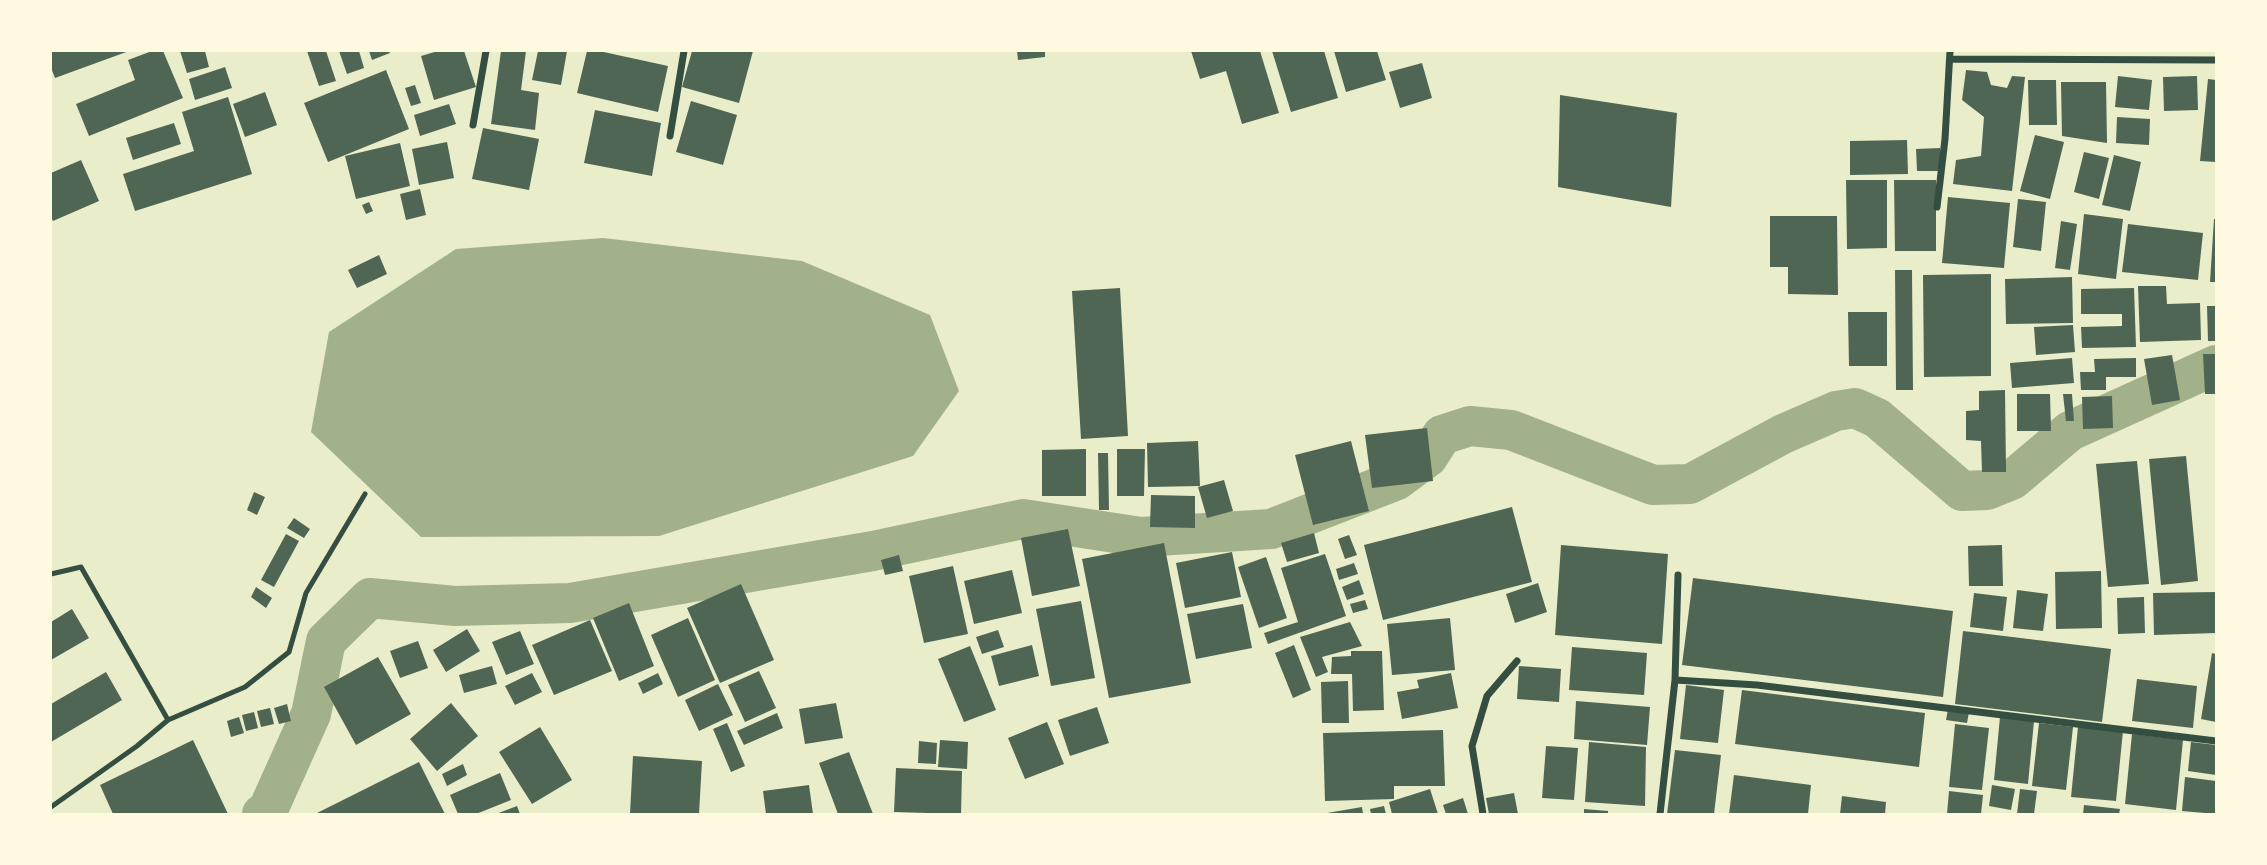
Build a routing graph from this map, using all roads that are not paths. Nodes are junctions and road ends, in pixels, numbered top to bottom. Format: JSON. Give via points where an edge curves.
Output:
{"nodes":[{"id":1,"x":486,"y":51,"type":"edge"},
{"id":2,"x":684,"y":51,"type":"edge"},
{"id":3,"x":1950,"y":55,"type":"edge"},
{"id":4,"x":2216,"y":60,"type":"edge"},
{"id":5,"x":473,"y":125,"type":"dead end"},
{"id":6,"x":670,"y":136,"type":"dead end"},
{"id":7,"x":1937,"y":207,"type":"dead end"},
{"id":8,"x":365,"y":494,"type":"dead end"},
{"id":9,"x":51,"y":574,"type":"edge"},
{"id":10,"x":1678,"y":575,"type":"dead end"},
{"id":11,"x":1517,"y":661,"type":"dead end"},
{"id":12,"x":1675,"y":680,"type":"junction"},
{"id":13,"x":168,"y":720,"type":"junction"},
{"id":14,"x":2216,"y":741,"type":"edge"},
{"id":15,"x":51,"y":807,"type":"edge"},
{"id":16,"x":1483,"y":814,"type":"edge"},
{"id":17,"x":1660,"y":814,"type":"edge"}],
"edges":[{"from":1,"to":5,"type":"street"},
{"from":2,"to":6,"type":"street"},
{"from":3,"to":4,"type":"street"},
{"from":3,"to":7,"type":"street"},
{"from":8,"to":13,"type":"lane","via":[[306,593],[289,652],[245,687]]},
{"from":9,"to":13,"type":"lane","via":[[81,567]]},
{"from":10,"to":12,"type":"street"},
{"from":11,"to":16,"type":"street","via":[[1487,696],[1472,747]]},
{"from":12,"to":14,"type":"street","via":[[1757,685]]},
{"from":12,"to":17,"type":"street"},
{"from":13,"to":15,"type":"lane"}]}
